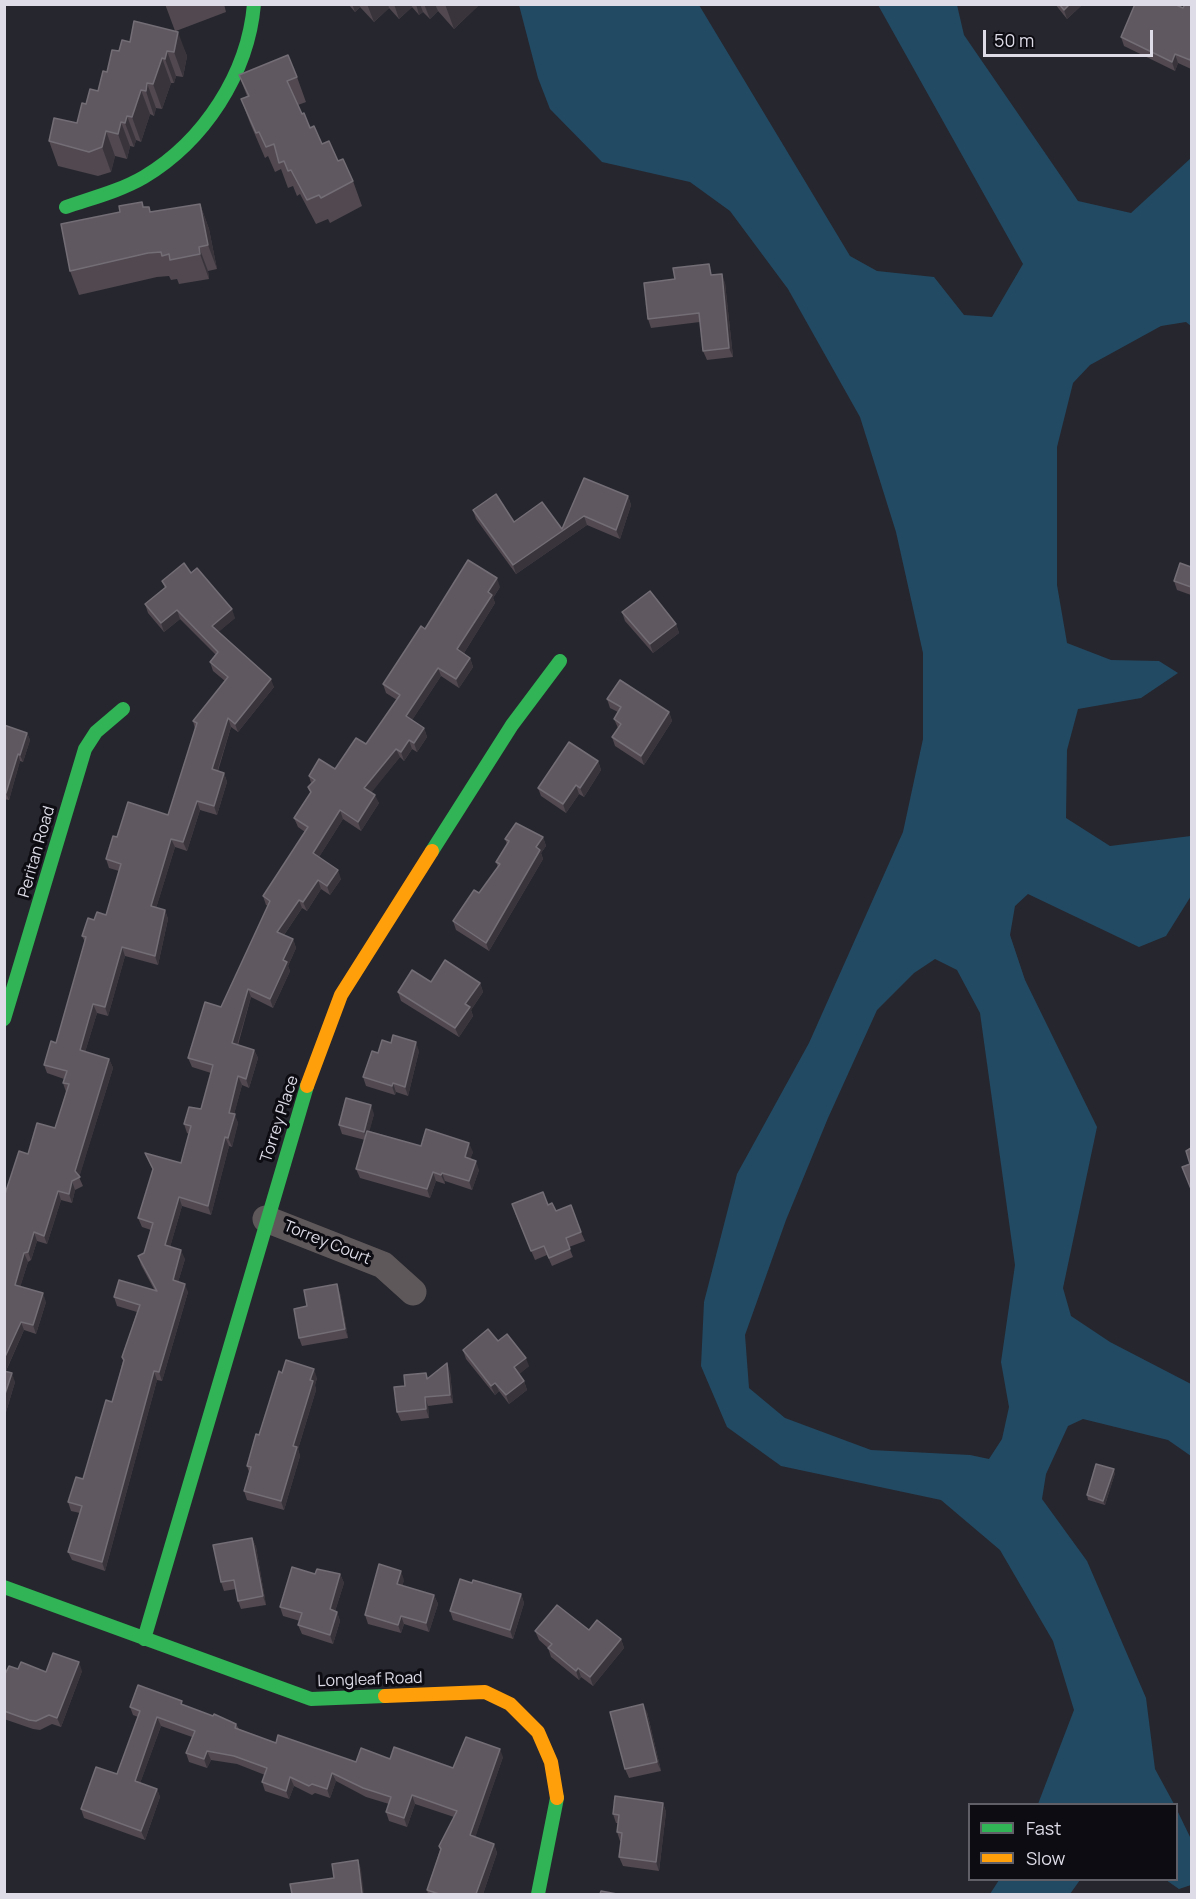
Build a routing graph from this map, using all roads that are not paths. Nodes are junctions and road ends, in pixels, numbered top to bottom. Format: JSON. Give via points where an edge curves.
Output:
{"nodes":[{"id":1,"x":254,"y":4,"type":"edge"},
{"id":2,"x":66,"y":207,"type":"dead end"},
{"id":3,"x":560,"y":661,"type":"dead end"},
{"id":4,"x":123,"y":709,"type":"dead end"},
{"id":5,"x":4,"y":1019,"type":"edge"},
{"id":6,"x":266,"y":1219,"type":"junction"},
{"id":7,"x":414,"y":1292,"type":"dead end"},
{"id":8,"x":4,"y":1587,"type":"edge"},
{"id":9,"x":144,"y":1639,"type":"junction"},
{"id":10,"x":538,"y":1894,"type":"edge"}],
"edges":[{"from":1,"to":2,"type":"street","via":[[243,54],[227,91],[187,144],[141,178]]},
{"from":3,"to":6,"type":"street","name":"Torrey Place","via":[[512,725],[341,995],[298,1113]]},
{"from":4,"to":5,"type":"street","name":"Peritan Road","via":[[96,732],[85,749]]},
{"from":6,"to":7,"type":"street","name":"Torrey Court","via":[[383,1265]]},
{"from":6,"to":9,"type":"street","name":"Torrey Place"},
{"from":8,"to":9,"type":"street","name":"Longleaf Road"},
{"from":9,"to":10,"type":"street","name":"Longleaf Road","via":[[311,1699],[485,1692],[510,1704],[538,1732],[551,1762],[558,1794]]}]}
